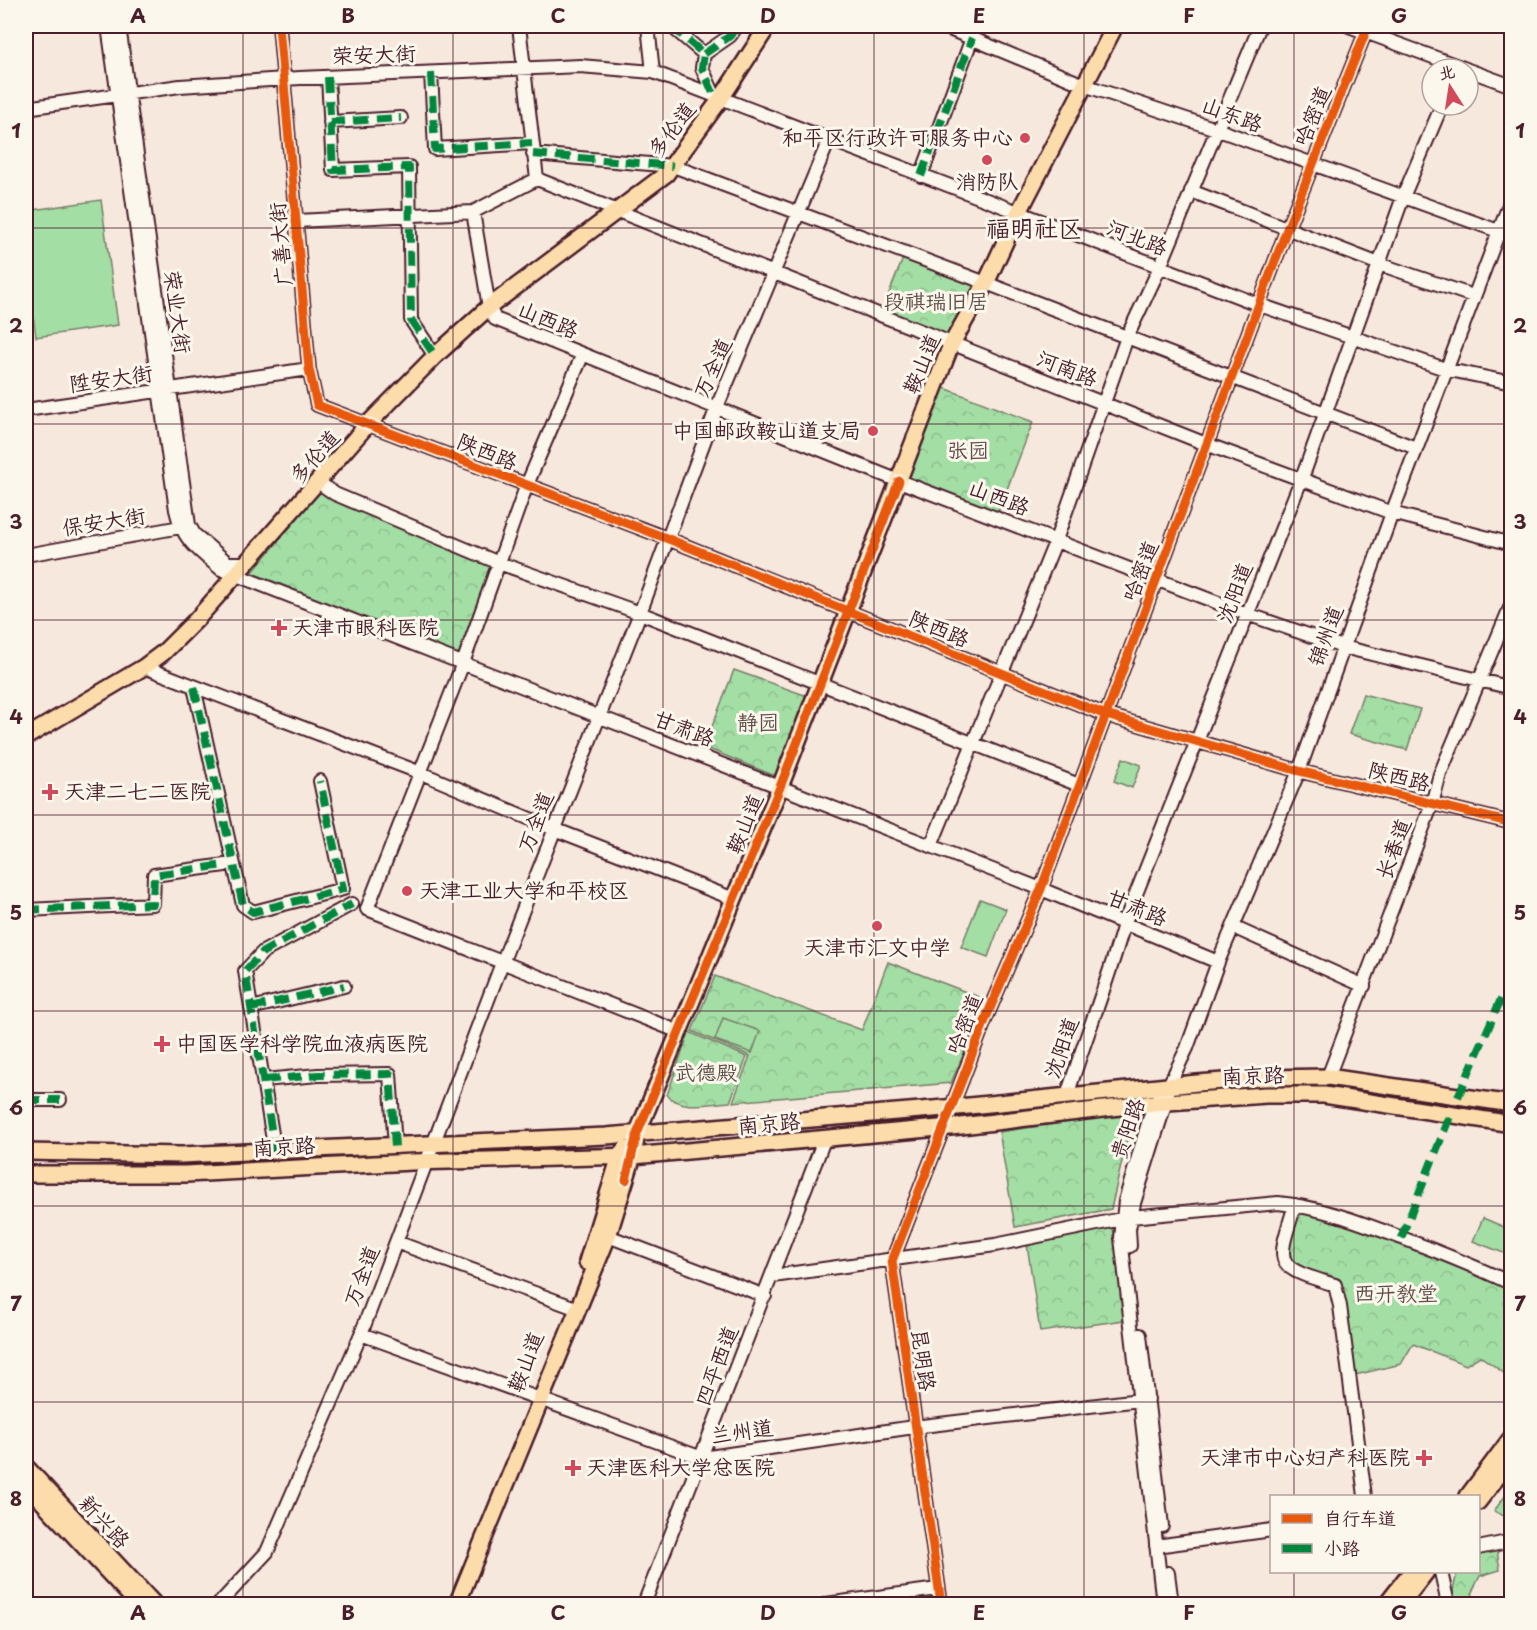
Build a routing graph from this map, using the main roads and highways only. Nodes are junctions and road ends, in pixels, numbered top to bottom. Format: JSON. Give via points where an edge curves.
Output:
{"nodes":[{"id":1,"x":768,"y":26,"type":"edge"},
{"id":2,"x":1115,"y":26,"type":"edge"},
{"id":3,"x":26,"y":737,"type":"edge"},
{"id":4,"x":1512,"y":1104,"type":"edge"},
{"id":5,"x":1512,"y":1124,"type":"edge"},
{"id":6,"x":665,"y":1132,"type":"junction"},
{"id":7,"x":637,"y":1134,"type":"junction"},
{"id":8,"x":26,"y":1152,"type":"edge"},
{"id":9,"x":671,"y":1153,"type":"junction"},
{"id":10,"x":629,"y":1155,"type":"junction"},
{"id":11,"x":578,"y":1158,"type":"junction"},
{"id":12,"x":26,"y":1174,"type":"edge"},
{"id":13,"x":626,"y":1180,"type":"junction"},
{"id":14,"x":610,"y":1192,"type":"junction"},
{"id":15,"x":574,"y":1307,"type":"junction"},
{"id":16,"x":539,"y":1398,"type":"junction"},
{"id":17,"x":1512,"y":1437,"type":"edge"},
{"id":18,"x":1512,"y":1458,"type":"edge"},
{"id":19,"x":26,"y":1467,"type":"edge"},
{"id":20,"x":26,"y":1484,"type":"edge"},
{"id":21,"x":1469,"y":1495,"type":"edge"},
{"id":22,"x":1480,"y":1501,"type":"edge"},
{"id":23,"x":1424,"y":1573,"type":"edge"},
{"id":24,"x":138,"y":1605,"type":"edge"},
{"id":25,"x":154,"y":1605,"type":"edge"},
{"id":26,"x":450,"y":1605,"type":"edge"},
{"id":27,"x":457,"y":1605,"type":"edge"},
{"id":28,"x":1386,"y":1605,"type":"edge"},
{"id":29,"x":1401,"y":1605,"type":"edge"}],
"edges":[{"from":1,"to":3,"type":"main road","name":"多伦道","via":[[673,166],[489,307],[435,356],[368,424],[164,652]]},
{"from":2,"to":7,"type":"main road","name":"鞍山道","via":[[1018,214],[987,283],[951,345],[780,787]]},
{"from":4,"to":6,"type":"main road","name":"南京路","via":[[1328,1077],[1263,1078]]},
{"from":5,"to":9,"type":"main road","name":"南京路","via":[[1324,1095],[1266,1095],[1160,1102],[944,1128]]},
{"from":6,"to":7,"type":"main road","name":"南京路"},
{"from":6,"to":10,"type":"main road","via":[[647,1139]]},
{"from":7,"to":8,"type":"main road","name":"南京路","via":[[180,1155]]},
{"from":7,"to":10,"type":"main road","name":"鞍山道"},
{"from":9,"to":10,"type":"main road","name":"南京路"},
{"from":9,"to":13,"type":"main road","via":[[641,1162]]},
{"from":10,"to":11,"type":"main road","name":"南京路"},
{"from":10,"to":13,"type":"main road","name":"鞍山道"},
{"from":10,"to":14,"type":"main road","name":"鞍山道"},
{"from":11,"to":12,"type":"main road","name":"南京路","via":[[186,1174]]},
{"from":11,"to":14,"type":"main road","via":[[604,1167]]},
{"from":13,"to":15,"type":"main road","name":"鞍山道","via":[[608,1236]]},
{"from":14,"to":15,"type":"main road","name":"鞍山道"},
{"from":15,"to":16,"type":"main road","name":"鞍山道"},
{"from":16,"to":26,"type":"main road","name":"鞍山道"},
{"from":16,"to":27,"type":"main road","name":"鞍山道"},
{"from":17,"to":21,"type":"main road"},
{"from":18,"to":22,"type":"main road"},
{"from":19,"to":25,"type":"main road","name":"新兴路"},
{"from":20,"to":24,"type":"main road"},
{"from":23,"to":28,"type":"main road"},
{"from":23,"to":29,"type":"main road"}]}
